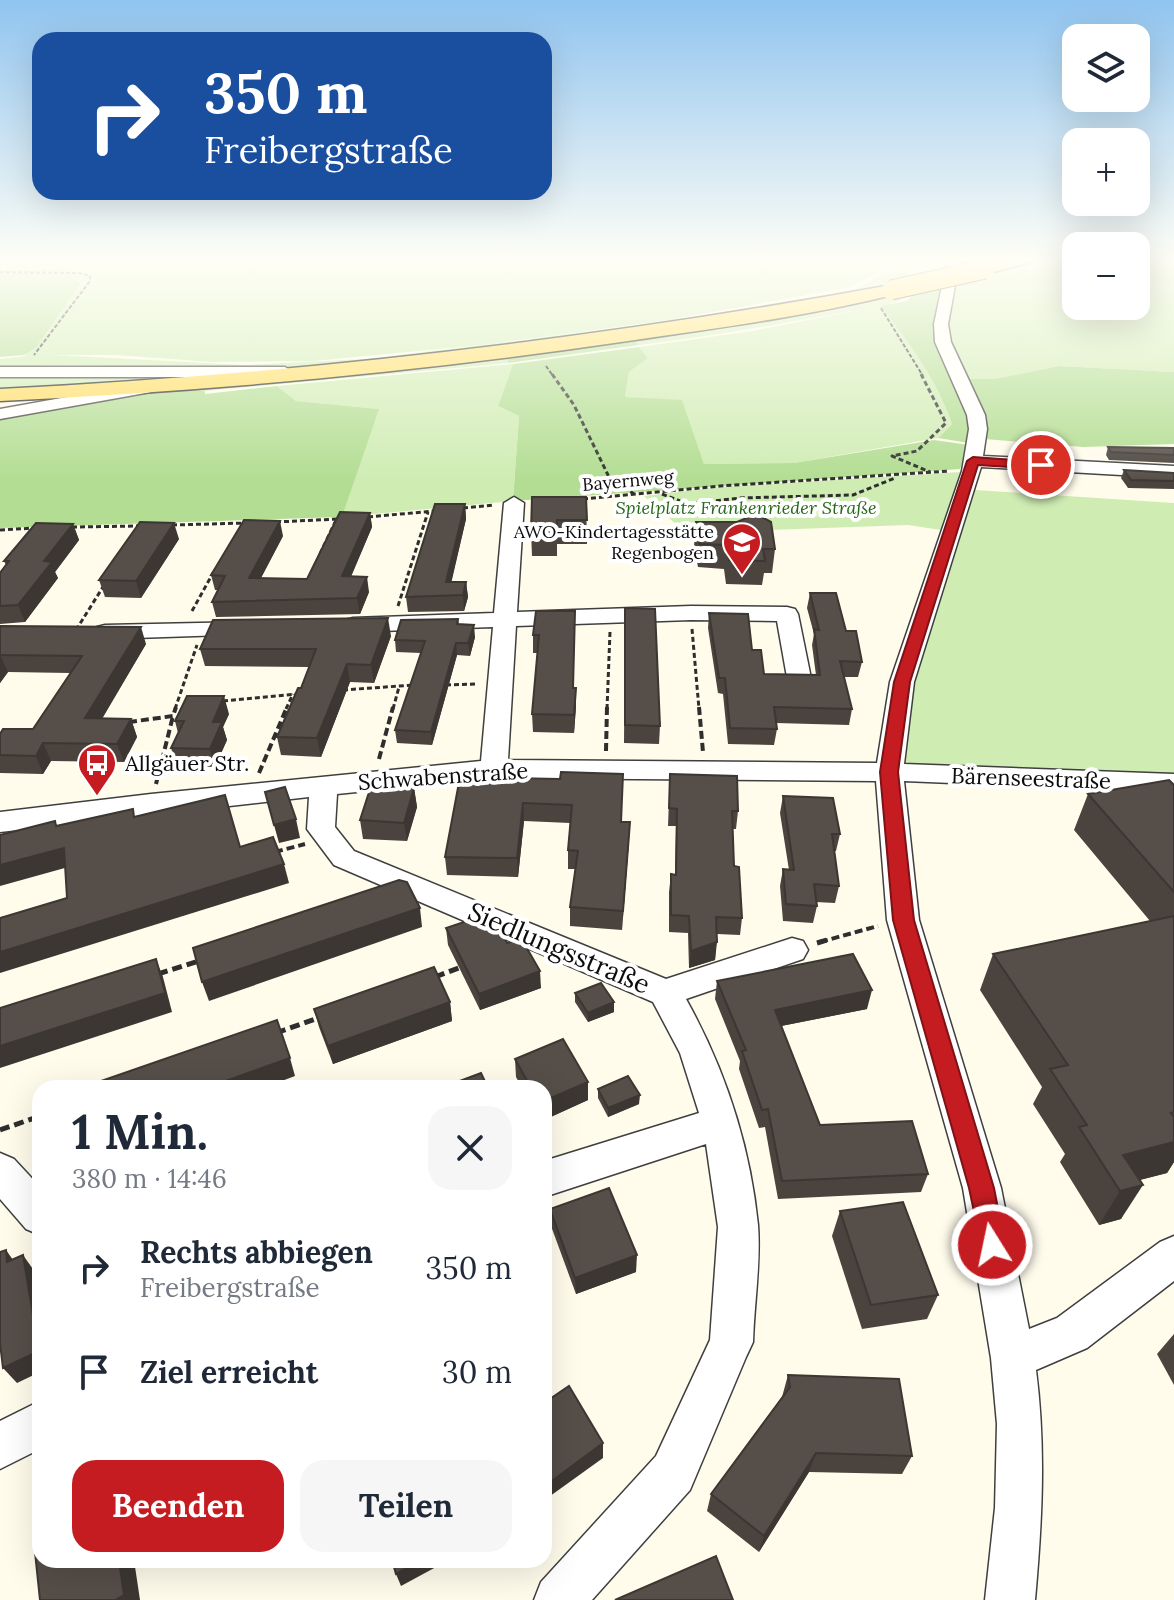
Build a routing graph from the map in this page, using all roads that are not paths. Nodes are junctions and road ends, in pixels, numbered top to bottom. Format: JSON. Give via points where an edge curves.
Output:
{"nodes":[{"id":1,"x":647,"y":333,"type":"edge"},
{"id":2,"x":942,"y":333,"type":"edge"},
{"id":3,"x":0,"y":372,"type":"edge"},
{"id":4,"x":317,"y":372,"type":"junction"},
{"id":5,"x":164,"y":385,"type":"junction"},
{"id":6,"x":0,"y":395,"type":"edge"},
{"id":7,"x":0,"y":414,"type":"edge"},
{"id":8,"x":972,"y":466,"type":"junction"},
{"id":9,"x":1174,"y":472,"type":"edge"},
{"id":10,"x":514,"y":503,"type":"road end"},
{"id":11,"x":504,"y":619,"type":"junction"},
{"id":12,"x":331,"y":626,"type":"edge"},
{"id":13,"x":270,"y":628,"type":"edge"},
{"id":14,"x":75,"y":632,"type":"edge"},
{"id":15,"x":800,"y":683,"type":"edge"},
{"id":16,"x":494,"y":769,"type":"junction"},
{"id":17,"x":889,"y":772,"type":"junction"},
{"id":18,"x":1174,"y":783,"type":"edge"},
{"id":19,"x":323,"y":786,"type":"junction"},
{"id":20,"x":0,"y":822,"type":"edge"},
{"id":21,"x":792,"y":950,"type":"road end"},
{"id":22,"x":665,"y":993,"type":"junction"},
{"id":23,"x":721,"y":1123,"type":"junction"},
{"id":24,"x":0,"y":1171,"type":"edge"},
{"id":25,"x":552,"y":1176,"type":"edge"},
{"id":26,"x":32,"y":1207,"type":"edge"},
{"id":27,"x":1174,"y":1256,"type":"edge"},
{"id":28,"x":1013,"y":1358,"type":"junction"},
{"id":29,"x":32,"y":1428,"type":"edge"},
{"id":30,"x":0,"y":1446,"type":"edge"},
{"id":31,"x":559,"y":1600,"type":"edge"},
{"id":32,"x":1010,"y":1600,"type":"edge"}],
"edges":[{"from":1,"to":4,"type":"main road","bridge":true},
{"from":2,"to":8,"type":"street","via":[[976,415]]},
{"from":3,"to":4,"type":"street"},
{"from":4,"to":5,"type":"main road"},
{"from":5,"to":6,"type":"main road"},
{"from":5,"to":7,"type":"street"},
{"from":8,"to":9,"type":"street"},
{"from":8,"to":17,"type":"street","via":[[902,682]]},
{"from":10,"to":11,"type":"street"},
{"from":11,"to":12,"type":"street"},
{"from":11,"to":15,"type":"street","via":[[787,614]]},
{"from":11,"to":16,"type":"street"},
{"from":13,"to":14,"type":"street"},
{"from":16,"to":17,"type":"street","name":"Schwabenstraße"},
{"from":16,"to":19,"type":"street","name":"Schwabenstraße"},
{"from":17,"to":18,"type":"street","name":"Bärenseestraße"},
{"from":17,"to":28,"type":"street","via":[[903,920],[982,1188]]},
{"from":19,"to":20,"type":"street","name":"Schwabenstraße"},
{"from":19,"to":22,"type":"street","name":"Siedlungsstraße","via":[[321,829],[344,858]]},
{"from":21,"to":22,"type":"street"},
{"from":22,"to":23,"type":"street","name":"Siedlungsstraße","via":[[697,1051]]},
{"from":23,"to":25,"type":"street"},
{"from":23,"to":31,"type":"street","name":"Siedlungsstraße","via":[[738,1227],[731,1342],[673,1473]]},
{"from":24,"to":26,"type":"street"},
{"from":27,"to":28,"type":"street","via":[[1072,1333]]},
{"from":28,"to":32,"type":"street","via":[[1020,1424],[1019,1508]]},
{"from":29,"to":30,"type":"street"}]}
